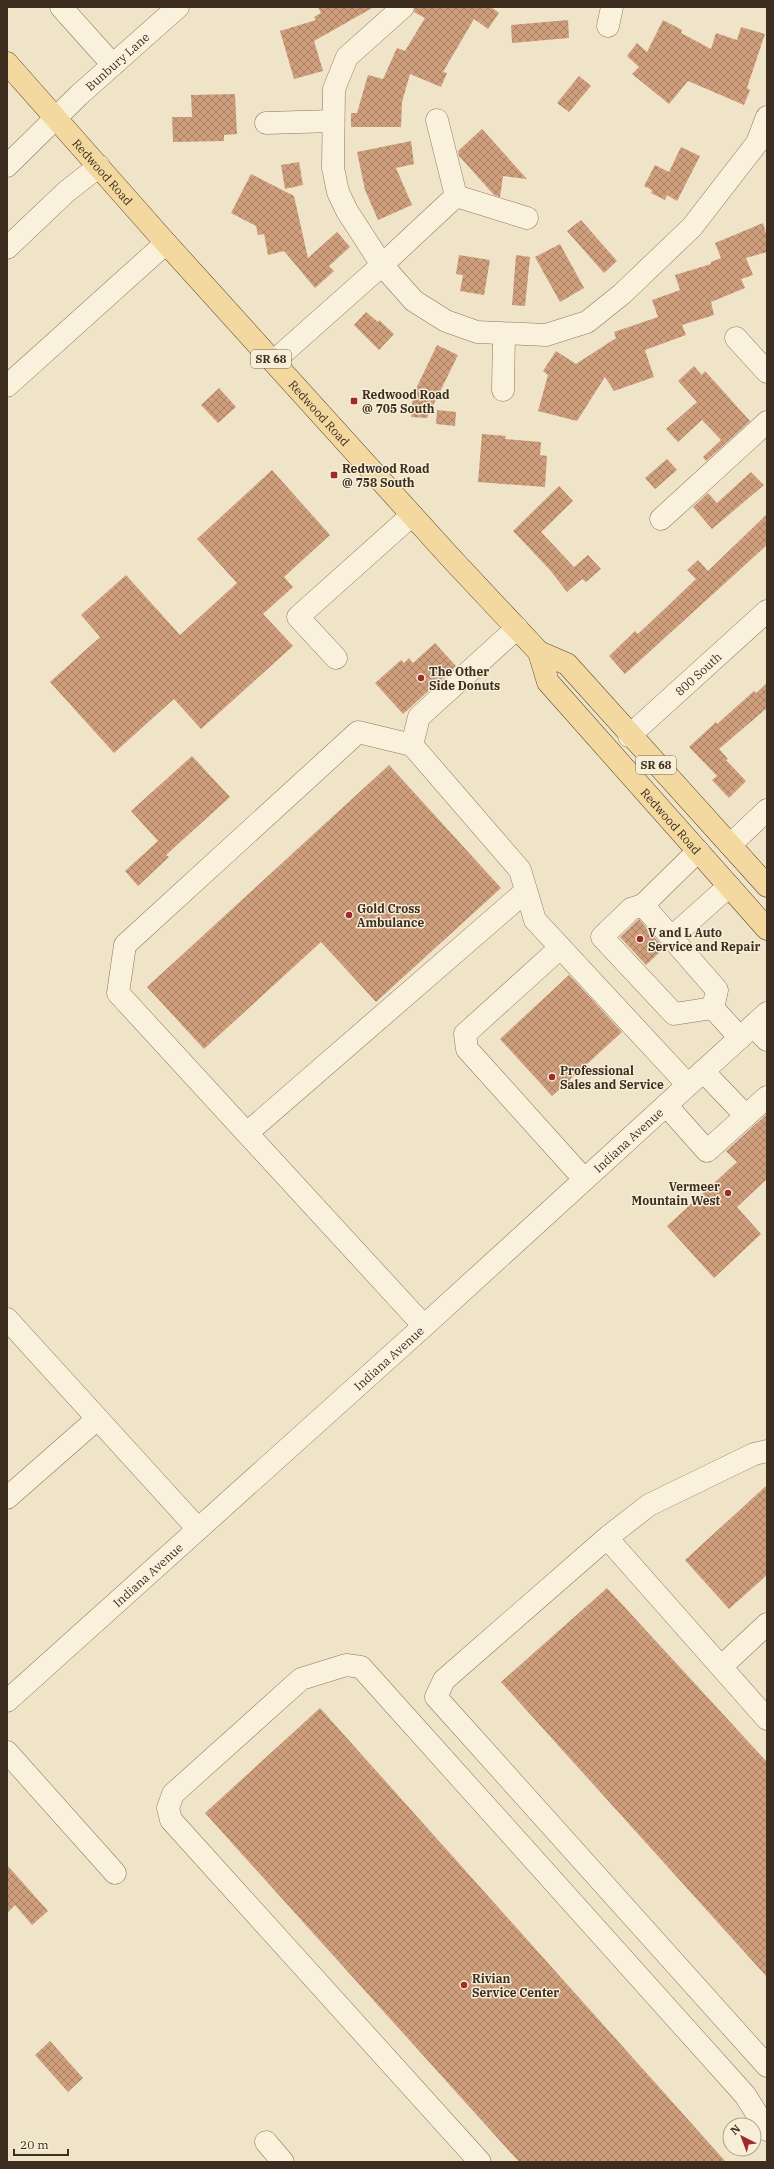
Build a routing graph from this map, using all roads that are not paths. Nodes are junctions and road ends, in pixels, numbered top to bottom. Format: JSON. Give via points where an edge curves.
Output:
{"nodes":[{"id":1,"x":61,"y":7,"type":"edge"},
{"id":2,"x":178,"y":7,"type":"edge"},
{"id":3,"x":403,"y":7,"type":"edge"},
{"id":4,"x":7,"y":63,"type":"edge"},
{"id":5,"x":113,"y":65,"type":"junction"},
{"id":6,"x":56,"y":117,"type":"junction"},
{"id":7,"x":767,"y":117,"type":"edge"},
{"id":8,"x":437,"y":120,"type":"dead end"},
{"id":9,"x":333,"y":121,"type":"junction"},
{"id":10,"x":266,"y":123,"type":"dead end"},
{"id":11,"x":7,"y":166,"type":"edge"},
{"id":12,"x":99,"y":166,"type":"junction"},
{"id":13,"x":456,"y":196,"type":"junction"},
{"id":14,"x":527,"y":218,"type":"dead end"},
{"id":15,"x":166,"y":243,"type":"junction"},
{"id":16,"x":7,"y":248,"type":"edge"},
{"id":17,"x":382,"y":265,"type":"junction"},
{"id":18,"x":504,"y":334,"type":"junction"},
{"id":19,"x":736,"y":338,"type":"dead end"},
{"id":20,"x":274,"y":361,"type":"junction"},
{"id":21,"x":767,"y":372,"type":"edge"},
{"id":22,"x":7,"y":386,"type":"edge"},
{"id":23,"x":503,"y":390,"type":"dead end"},
{"id":24,"x":767,"y":422,"type":"edge"},
{"id":25,"x":412,"y":515,"type":"junction"},
{"id":26,"x":661,"y":519,"type":"dead end"},
{"id":27,"x":767,"y":611,"type":"edge"},
{"id":28,"x":517,"y":628,"type":"junction"},
{"id":29,"x":539,"y":652,"type":"junction"},
{"id":30,"x":336,"y":658,"type":"dead end"},
{"id":31,"x":629,"y":736,"type":"junction"},
{"id":32,"x":412,"y":745,"type":"junction"},
{"id":33,"x":767,"y":810,"type":"edge"},
{"id":34,"x":730,"y":845,"type":"junction"},
{"id":35,"x":698,"y":851,"type":"junction"},
{"id":36,"x":728,"y":886,"type":"junction"},
{"id":37,"x":767,"y":886,"type":"edge"},
{"id":38,"x":526,"y":891,"type":"junction"},
{"id":39,"x":643,"y":905,"type":"junction"},
{"id":40,"x":767,"y":929,"type":"edge"},
{"id":41,"x":672,"y":937,"type":"junction"},
{"id":42,"x":560,"y":948,"type":"junction"},
{"id":43,"x":713,"y":1008,"type":"junction"},
{"id":44,"x":757,"y":1029,"type":"edge"},
{"id":45,"x":696,"y":1078,"type":"junction"},
{"id":46,"x":767,"y":1096,"type":"edge"},
{"id":47,"x":666,"y":1105,"type":"junction"},
{"id":48,"x":746,"y":1116,"type":"junction"},
{"id":49,"x":247,"y":1133,"type":"junction"},
{"id":50,"x":584,"y":1179,"type":"junction"},
{"id":51,"x":7,"y":1319,"type":"edge"},
{"id":52,"x":424,"y":1326,"type":"junction"},
{"id":53,"x":97,"y":1419,"type":"junction"},
{"id":54,"x":767,"y":1451,"type":"edge"},
{"id":55,"x":7,"y":1498,"type":"edge"},
{"id":56,"x":198,"y":1529,"type":"junction"},
{"id":57,"x":607,"y":1538,"type":"junction"},
{"id":58,"x":767,"y":1624,"type":"edge"},
{"id":59,"x":722,"y":1666,"type":"junction"},
{"id":60,"x":7,"y":1701,"type":"edge"},
{"id":61,"x":767,"y":1718,"type":"edge"},
{"id":62,"x":7,"y":1752,"type":"edge"},
{"id":63,"x":115,"y":1873,"type":"dead end"},
{"id":64,"x":767,"y":2066,"type":"edge"},
{"id":65,"x":767,"y":2130,"type":"edge"},
{"id":66,"x":266,"y":2142,"type":"dead end"},
{"id":67,"x":283,"y":2162,"type":"edge"},
{"id":68,"x":480,"y":2162,"type":"edge"}],
"edges":[{"from":1,"to":5,"type":"street"},
{"from":2,"to":5,"type":"street","name":"Bunbury Lane"},
{"from":3,"to":9,"type":"street","via":[[347,57],[334,89]]},
{"from":4,"to":6,"type":"main road","name":"Redwood Road","number":"SR 68"},
{"from":5,"to":6,"type":"street","name":"Bunbury Lane"},
{"from":6,"to":11,"type":"street","name":"Bunbury Lane"},
{"from":6,"to":12,"type":"main road","name":"Redwood Road","number":"SR 68"},
{"from":7,"to":18,"type":"street","via":[[757,143],[692,227],[622,294],[587,322],[546,335]]},
{"from":8,"to":13,"type":"street"},
{"from":9,"to":10,"type":"street"},
{"from":9,"to":17,"type":"street","via":[[333,168],[338,192],[347,211]]},
{"from":12,"to":15,"type":"main road","name":"Redwood Road","number":"SR 68"},
{"from":12,"to":16,"type":"street","via":[[66,192]]},
{"from":13,"to":14,"type":"street"},
{"from":13,"to":17,"type":"street"},
{"from":15,"to":20,"type":"main road","name":"Redwood Road","number":"SR 68"},
{"from":15,"to":22,"type":"street"},
{"from":17,"to":18,"type":"street","via":[[414,301],[446,320],[477,332]]},
{"from":17,"to":20,"type":"street"},
{"from":18,"to":23,"type":"street"},
{"from":19,"to":21,"type":"street"},
{"from":20,"to":25,"type":"main road","name":"Redwood Road","number":"SR 68"},
{"from":24,"to":26,"type":"street"},
{"from":25,"to":28,"type":"main road","name":"Redwood Road","number":"SR 68"},
{"from":25,"to":30,"type":"street","via":[[298,617]]},
{"from":27,"to":31,"type":"street","name":"800 South"},
{"from":28,"to":29,"type":"main road","name":"Redwood Road","number":"SR 68"},
{"from":28,"to":32,"type":"street","via":[[419,717]]},
{"from":29,"to":31,"type":"main road","name":"Redwood Road","number":"SR 68","via":[[567,664]]},
{"from":29,"to":35,"type":"main road","name":"Redwood Road","number":"SR 68","via":[[548,682]]},
{"from":31,"to":34,"type":"main road","name":"Redwood Road","number":"SR 68"},
{"from":32,"to":38,"type":"street","via":[[520,870]]},
{"from":32,"to":49,"type":"street","via":[[358,732],[125,945],[118,993]]},
{"from":33,"to":34,"type":"street"},
{"from":34,"to":37,"type":"main road","name":"Redwood Road","number":"SR 68"},
{"from":35,"to":36,"type":"main road","name":"Redwood Road","number":"SR 68"},
{"from":35,"to":39,"type":"street"},
{"from":36,"to":40,"type":"main road","name":"Redwood Road","number":"SR 68"},
{"from":36,"to":41,"type":"street"},
{"from":38,"to":42,"type":"street","via":[[535,920]]},
{"from":38,"to":49,"type":"street"},
{"from":39,"to":41,"type":"street"},
{"from":39,"to":43,"type":"street","via":[[631,909],[602,937],[674,1014]]},
{"from":41,"to":43,"type":"street","via":[[717,990]]},
{"from":42,"to":45,"type":"street"},
{"from":42,"to":50,"type":"street","via":[[465,1034],[467,1049]]},
{"from":43,"to":44,"type":"street"},
{"from":44,"to":45,"type":"street","name":"Indiana Avenue"},
{"from":45,"to":47,"type":"street","name":"Indiana Avenue"},
{"from":45,"to":48,"type":"street"},
{"from":46,"to":48,"type":"street"},
{"from":47,"to":48,"type":"street","via":[[707,1151]]},
{"from":47,"to":50,"type":"street","name":"Indiana Avenue"},
{"from":49,"to":52,"type":"street"},
{"from":50,"to":52,"type":"street","name":"Indiana Avenue"},
{"from":51,"to":53,"type":"street"},
{"from":52,"to":56,"type":"street","name":"Indiana Avenue"},
{"from":53,"to":55,"type":"street"},
{"from":53,"to":56,"type":"street"},
{"from":54,"to":57,"type":"street","via":[[754,1454],[649,1505]]},
{"from":56,"to":60,"type":"street","name":"Indiana Avenue"},
{"from":57,"to":59,"type":"street"},
{"from":57,"to":64,"type":"street","via":[[444,1680],[436,1697]]},
{"from":58,"to":59,"type":"street"},
{"from":59,"to":61,"type":"street"},
{"from":62,"to":63,"type":"street"},
{"from":65,"to":68,"type":"street","via":[[745,2095],[361,1667],[346,1664],[301,1679],[172,1794],[168,1808],[171,1820]]},
{"from":66,"to":67,"type":"street"}]}
